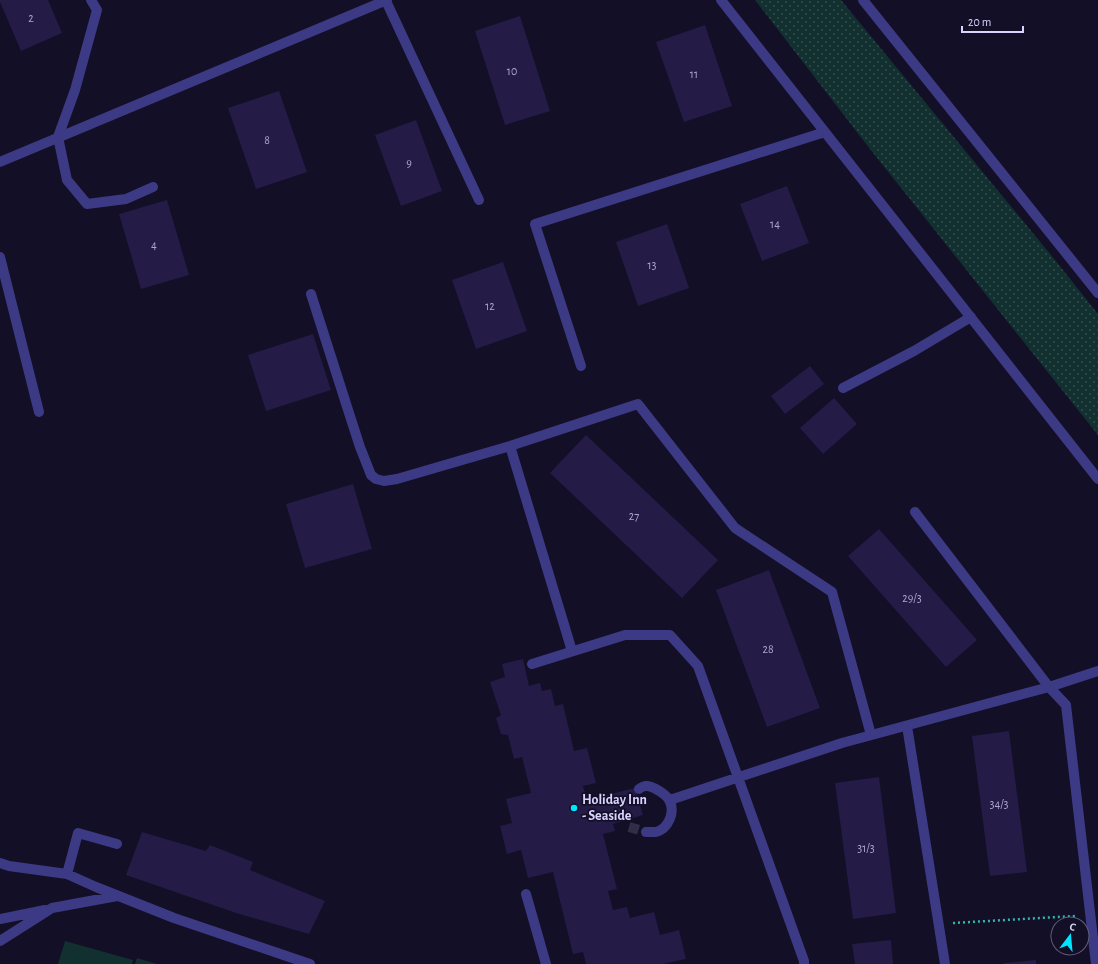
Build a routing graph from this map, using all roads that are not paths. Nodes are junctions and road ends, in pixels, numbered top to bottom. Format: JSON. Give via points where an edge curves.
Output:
{"nodes":[{"id":1,"x":91,"y":0,"type":"edge"},
{"id":2,"x":386,"y":0,"type":"edge"},
{"id":3,"x":721,"y":0,"type":"edge"},
{"id":4,"x":863,"y":0,"type":"edge"},
{"id":5,"x":371,"y":3,"type":"edge"},
{"id":6,"x":825,"y":132,"type":"junction"},
{"id":7,"x":58,"y":138,"type":"junction"},
{"id":8,"x":0,"y":162,"type":"edge"},
{"id":9,"x":152,"y":187,"type":"dead end"},
{"id":10,"x":479,"y":200,"type":"dead end"},
{"id":11,"x":0,"y":257,"type":"edge"},
{"id":12,"x":1098,"y":293,"type":"edge"},
{"id":13,"x":311,"y":294,"type":"dead end"},
{"id":14,"x":971,"y":317,"type":"junction"},
{"id":15,"x":581,"y":366,"type":"dead end"},
{"id":16,"x":844,"y":388,"type":"dead end"},
{"id":17,"x":39,"y":412,"type":"dead end"},
{"id":18,"x":510,"y":446,"type":"junction"},
{"id":19,"x":1098,"y":479,"type":"edge"},
{"id":20,"x":915,"y":512,"type":"dead end"},
{"id":21,"x":572,"y":651,"type":"junction"},
{"id":22,"x":532,"y":664,"type":"dead end"},
{"id":23,"x":1098,"y":671,"type":"edge"},
{"id":24,"x":1049,"y":687,"type":"junction"},
{"id":25,"x":907,"y":726,"type":"junction"},
{"id":26,"x":871,"y":735,"type":"junction"},
{"id":27,"x":738,"y":778,"type":"junction"},
{"id":28,"x":639,"y":789,"type":"dead end"},
{"id":29,"x":670,"y":800,"type":"junction"},
{"id":30,"x":646,"y":832,"type":"tunnel mouth"},
{"id":31,"x":117,"y":844,"type":"dead end"},
{"id":32,"x":0,"y":863,"type":"edge"},
{"id":33,"x":67,"y":874,"type":"junction"},
{"id":34,"x":526,"y":894,"type":"dead end"},
{"id":35,"x":117,"y":896,"type":"junction"},
{"id":36,"x":52,"y":908,"type":"junction"},
{"id":37,"x":0,"y":919,"type":"edge"},
{"id":38,"x":0,"y":941,"type":"edge"},
{"id":39,"x":310,"y":964,"type":"edge"},
{"id":40,"x":546,"y":964,"type":"edge"},
{"id":41,"x":804,"y":964,"type":"edge"},
{"id":42,"x":945,"y":964,"type":"edge"},
{"id":43,"x":1096,"y":964,"type":"edge"}],
"edges":[{"from":1,"to":7,"type":"lane","via":[[97,10],[75,90]]},
{"from":2,"to":5,"type":"lane"},
{"from":2,"to":10,"type":"lane"},
{"from":3,"to":6,"type":"lane"},
{"from":4,"to":12,"type":"lane"},
{"from":5,"to":7,"type":"lane"},
{"from":6,"to":14,"type":"lane"},
{"from":6,"to":15,"type":"lane","via":[[535,224]]},
{"from":7,"to":8,"type":"lane"},
{"from":7,"to":9,"type":"lane","via":[[67,180],[87,204],[126,199]]},
{"from":11,"to":17,"type":"lane"},
{"from":13,"to":18,"type":"lane","via":[[360,447],[371,475],[376,479],[397,479]]},
{"from":14,"to":16,"type":"lane"},
{"from":14,"to":19,"type":"lane"},
{"from":18,"to":21,"type":"lane"},
{"from":18,"to":26,"type":"lane","via":[[638,404],[735,528],[832,592]]},
{"from":20,"to":24,"type":"lane"},
{"from":21,"to":22,"type":"lane"},
{"from":21,"to":27,"type":"lane","via":[[625,635],[670,635],[698,666]]},
{"from":23,"to":24,"type":"lane"},
{"from":24,"to":25,"type":"lane"},
{"from":24,"to":43,"type":"lane","via":[[1066,705]]},
{"from":25,"to":26,"type":"lane"},
{"from":25,"to":42,"type":"lane"},
{"from":26,"to":27,"type":"lane"},
{"from":27,"to":29,"type":"lane"},
{"from":27,"to":41,"type":"lane"},
{"from":28,"to":29,"type":"lane","via":[[644,786],[650,787]]},
{"from":29,"to":30,"type":"lane","via":[[672,811],[669,822],[656,832]]},
{"from":31,"to":33,"type":"lane","via":[[78,833]]},
{"from":32,"to":33,"type":"lane"},
{"from":33,"to":35,"type":"lane"},
{"from":34,"to":40,"type":"lane"},
{"from":35,"to":36,"type":"lane"},
{"from":35,"to":39,"type":"lane"},
{"from":36,"to":37,"type":"lane"},
{"from":36,"to":38,"type":"lane"}]}
